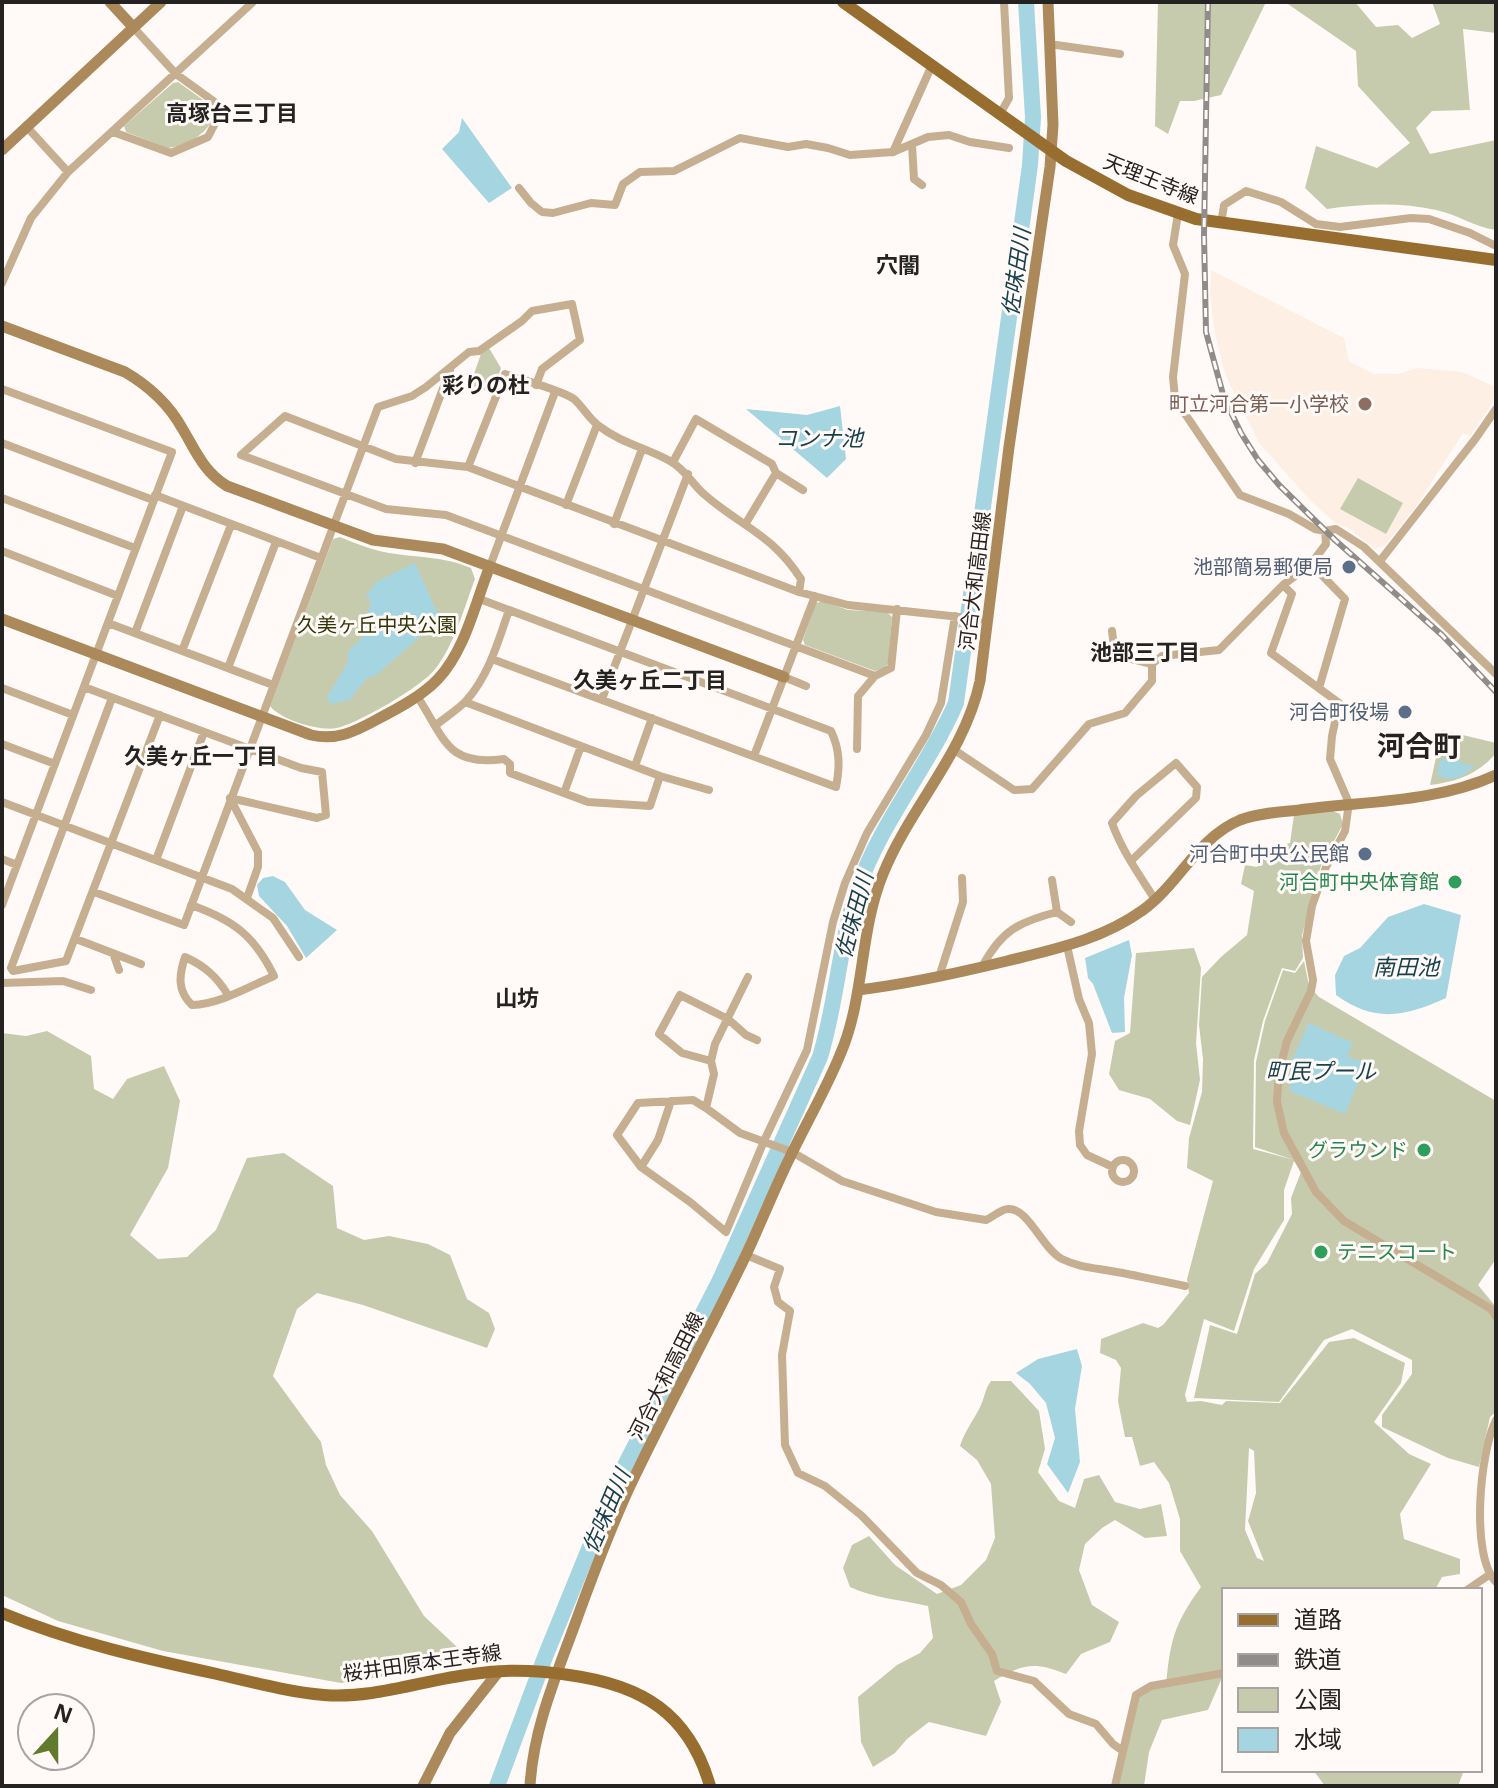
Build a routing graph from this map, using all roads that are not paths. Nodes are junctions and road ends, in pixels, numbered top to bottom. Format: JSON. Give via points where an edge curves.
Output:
{"nodes":[{"id":1,"x":110,"y":2,"type":"edge"},
{"id":2,"x":161,"y":2,"type":"edge"},
{"id":3,"x":253,"y":2,"type":"edge"},
{"id":4,"x":845,"y":2,"type":"edge"},
{"id":5,"x":1004,"y":2,"type":"edge"},
{"id":6,"x":1048,"y":2,"type":"edge"},
{"id":7,"x":133,"y":27,"type":"junction"},
{"id":8,"x":1049,"y":44,"type":"junction"},
{"id":9,"x":1120,"y":54,"type":"dead end"},
{"id":10,"x":932,"y":65,"type":"junction"},
{"id":11,"x":176,"y":74,"type":"junction"},
{"id":12,"x":1000,"y":114,"type":"junction"},
{"id":13,"x":26,"y":126,"type":"junction"},
{"id":14,"x":113,"y":132,"type":"junction"},
{"id":15,"x":912,"y":145,"type":"junction"},
{"id":16,"x":1009,"y":148,"type":"dead end"},
{"id":17,"x":1048,"y":148,"type":"junction"},
{"id":18,"x":2,"y":150,"type":"edge"},
{"id":19,"x":893,"y":152,"type":"junction"},
{"id":20,"x":68,"y":172,"type":"junction"},
{"id":21,"x":922,"y":185,"type":"dead end"},
{"id":22,"x":519,"y":188,"type":"dead end"},
{"id":23,"x":1178,"y":214,"type":"junction"},
{"id":24,"x":1221,"y":224,"type":"junction"},
{"id":25,"x":1496,"y":246,"type":"edge"},
{"id":26,"x":1496,"y":260,"type":"edge"},
{"id":27,"x":2,"y":283,"type":"edge"},
{"id":28,"x":2,"y":326,"type":"edge"},
{"id":29,"x":451,"y":366,"type":"junction"},
{"id":30,"x":536,"y":385,"type":"junction"},
{"id":31,"x":2,"y":389,"type":"edge"},
{"id":32,"x":555,"y":392,"type":"junction"},
{"id":33,"x":1496,"y":409,"type":"edge"},
{"id":34,"x":597,"y":425,"type":"junction"},
{"id":35,"x":2,"y":443,"type":"edge"},
{"id":36,"x":362,"y":447,"type":"junction"},
{"id":37,"x":642,"y":449,"type":"junction"},
{"id":38,"x":673,"y":462,"type":"junction"},
{"id":39,"x":415,"y":463,"type":"junction"},
{"id":40,"x":468,"y":467,"type":"junction"},
{"id":41,"x":776,"y":473,"type":"junction"},
{"id":42,"x":688,"y":474,"type":"junction"},
{"id":43,"x":518,"y":487,"type":"junction"},
{"id":44,"x":803,"y":490,"type":"dead end"},
{"id":45,"x":345,"y":494,"type":"junction"},
{"id":46,"x":154,"y":497,"type":"junction"},
{"id":47,"x":2,"y":498,"type":"edge"},
{"id":48,"x":566,"y":505,"type":"junction"},
{"id":49,"x":183,"y":506,"type":"junction"},
{"id":50,"x":746,"y":523,"type":"junction"},
{"id":51,"x":614,"y":524,"type":"junction"},
{"id":52,"x":231,"y":525,"type":"junction"},
{"id":53,"x":333,"y":526,"type":"junction"},
{"id":54,"x":1325,"y":531,"type":"junction"},
{"id":55,"x":501,"y":535,"type":"junction"},
{"id":56,"x":662,"y":541,"type":"junction"},
{"id":57,"x":276,"y":542,"type":"junction"},
{"id":58,"x":135,"y":548,"type":"junction"},
{"id":59,"x":2,"y":551,"type":"edge"},
{"id":60,"x":321,"y":558,"type":"junction"},
{"id":61,"x":1380,"y":561,"type":"junction"},
{"id":62,"x":1311,"y":564,"type":"junction"},
{"id":63,"x":490,"y":566,"type":"junction"},
{"id":64,"x":1283,"y":585,"type":"junction"},
{"id":65,"x":644,"y":589,"type":"junction"},
{"id":66,"x":799,"y":592,"type":"junction"},
{"id":67,"x":118,"y":596,"type":"junction"},
{"id":68,"x":815,"y":596,"type":"junction"},
{"id":69,"x":477,"y":598,"type":"junction"},
{"id":70,"x":897,"y":609,"type":"junction"},
{"id":71,"x":509,"y":610,"type":"junction"},
{"id":72,"x":955,"y":616,"type":"junction"},
{"id":73,"x":2,"y":619,"type":"edge"},
{"id":74,"x":632,"y":620,"type":"junction"},
{"id":75,"x":988,"y":620,"type":"junction"},
{"id":76,"x":108,"y":623,"type":"junction"},
{"id":77,"x":1112,"y":631,"type":"dead end"},
{"id":78,"x":135,"y":633,"type":"junction"},
{"id":79,"x":796,"y":646,"type":"junction"},
{"id":80,"x":182,"y":651,"type":"junction"},
{"id":81,"x":620,"y":652,"type":"junction"},
{"id":82,"x":96,"y":654,"type":"junction"},
{"id":83,"x":492,"y":659,"type":"junction"},
{"id":84,"x":1152,"y":664,"type":"junction"},
{"id":85,"x":228,"y":668,"type":"junction"},
{"id":86,"x":1496,"y":674,"type":"edge"},
{"id":87,"x":875,"y":676,"type":"junction"},
{"id":88,"x":784,"y":677,"type":"junction"},
{"id":89,"x":273,"y":685,"type":"junction"},
{"id":90,"x":806,"y":686,"type":"dead end"},
{"id":91,"x":84,"y":687,"type":"junction"},
{"id":92,"x":2,"y":688,"type":"edge"},
{"id":93,"x":1319,"y":688,"type":"junction"},
{"id":94,"x":417,"y":696,"type":"junction"},
{"id":95,"x":112,"y":698,"type":"junction"},
{"id":96,"x":602,"y":699,"type":"junction"},
{"id":97,"x":465,"y":702,"type":"junction"},
{"id":98,"x":772,"y":709,"type":"junction"},
{"id":99,"x":73,"y":715,"type":"junction"},
{"id":100,"x":160,"y":715,"type":"junction"},
{"id":101,"x":260,"y":717,"type":"junction"},
{"id":102,"x":652,"y":718,"type":"junction"},
{"id":103,"x":436,"y":725,"type":"junction"},
{"id":104,"x":204,"y":732,"type":"junction"},
{"id":105,"x":2,"y":744,"type":"edge"},
{"id":106,"x":581,"y":746,"type":"junction"},
{"id":107,"x":248,"y":749,"type":"junction"},
{"id":108,"x":857,"y":749,"type":"dead end"},
{"id":109,"x":953,"y":749,"type":"junction"},
{"id":110,"x":754,"y":756,"type":"junction"},
{"id":111,"x":55,"y":764,"type":"junction"},
{"id":112,"x":635,"y":766,"type":"junction"},
{"id":113,"x":1496,"y":775,"type":"edge"},
{"id":114,"x":660,"y":776,"type":"junction"},
{"id":115,"x":709,"y":790,"type":"dead end"},
{"id":116,"x":564,"y":793,"type":"junction"},
{"id":117,"x":230,"y":798,"type":"junction"},
{"id":118,"x":2,"y":802,"type":"edge"},
{"id":119,"x":1349,"y":803,"type":"junction"},
{"id":120,"x":36,"y":815,"type":"junction"},
{"id":121,"x":63,"y":825,"type":"junction"},
{"id":122,"x":111,"y":843,"type":"junction"},
{"id":123,"x":2,"y":859,"type":"edge"},
{"id":124,"x":156,"y":860,"type":"junction"},
{"id":125,"x":1131,"y":861,"type":"junction"},
{"id":126,"x":17,"y":865,"type":"junction"},
{"id":127,"x":201,"y":877,"type":"junction"},
{"id":128,"x":962,"y":878,"type":"dead end"},
{"id":129,"x":1052,"y":880,"type":"dead end"},
{"id":130,"x":94,"y":892,"type":"junction"},
{"id":131,"x":247,"y":898,"type":"junction"},
{"id":132,"x":1156,"y":901,"type":"junction"},
{"id":133,"x":2,"y":905,"type":"edge"},
{"id":134,"x":191,"y":905,"type":"junction"},
{"id":135,"x":1057,"y":912,"type":"junction"},
{"id":136,"x":1071,"y":922,"type":"dead end"},
{"id":137,"x":76,"y":939,"type":"junction"},
{"id":138,"x":1067,"y":946,"type":"junction"},
{"id":139,"x":113,"y":953,"type":"junction"},
{"id":140,"x":299,"y":957,"type":"dead end"},
{"id":141,"x":141,"y":964,"type":"dead end"},
{"id":142,"x":981,"y":967,"type":"junction"},
{"id":143,"x":119,"y":970,"type":"dead end"},
{"id":144,"x":748,"y":977,"type":"dead end"},
{"id":145,"x":939,"y":977,"type":"junction"},
{"id":146,"x":2,"y":983,"type":"edge"},
{"id":147,"x":91,"y":990,"type":"dead end"},
{"id":148,"x":858,"y":990,"type":"junction"},
{"id":149,"x":228,"y":995,"type":"junction"},
{"id":150,"x":728,"y":1019,"type":"junction"},
{"id":151,"x":757,"y":1040,"type":"dead end"},
{"id":152,"x":711,"y":1061,"type":"junction"},
{"id":153,"x":671,"y":1101,"type":"junction"},
{"id":154,"x":706,"y":1108,"type":"junction"},
{"id":155,"x":764,"y":1141,"type":"junction"},
{"id":156,"x":792,"y":1152,"type":"junction"},
{"id":157,"x":641,"y":1167,"type":"junction"},
{"id":158,"x":1113,"y":1167,"type":"dead end"},
{"id":159,"x":746,"y":1255,"type":"junction"},
{"id":160,"x":1185,"y":1286,"type":"dead end"},
{"id":161,"x":1496,"y":1317,"type":"edge"},
{"id":162,"x":1496,"y":1407,"type":"edge"},
{"id":163,"x":1496,"y":1420,"type":"edge"},
{"id":164,"x":1492,"y":1579,"type":"edge"},
{"id":165,"x":1472,"y":1588,"type":"edge"},
{"id":166,"x":2,"y":1613,"type":"edge"},
{"id":167,"x":499,"y":1671,"type":"junction"},
{"id":168,"x":553,"y":1672,"type":"junction"},
{"id":169,"x":1222,"y":1673,"type":"edge"},
{"id":170,"x":1123,"y":1751,"type":"junction"},
{"id":171,"x":423,"y":1786,"type":"edge"},
{"id":172,"x":530,"y":1786,"type":"edge"},
{"id":173,"x":710,"y":1786,"type":"edge"},
{"id":174,"x":1115,"y":1786,"type":"edge"}],
"edges":[{"from":1,"to":7,"type":"main road"},
{"from":2,"to":7,"type":"main road"},
{"from":3,"to":11,"type":"street"},
{"from":4,"to":10,"type":"main road","name":"天理王寺線"},
{"from":5,"to":12,"type":"street","via":[[1009,98]]},
{"from":6,"to":8,"type":"main road","name":"河合大和高田線"},
{"from":7,"to":11,"type":"street"},
{"from":7,"to":13,"type":"main road"},
{"from":8,"to":9,"type":"street"},
{"from":8,"to":17,"type":"main road","name":"河合大和高田線"},
{"from":10,"to":12,"type":"main road","name":"天理王寺線"},
{"from":10,"to":19,"type":"street"},
{"from":11,"to":14,"type":"street"},
{"from":11,"to":14,"type":"street","via":[[223,108],[208,137],[171,153]]},
{"from":12,"to":17,"type":"main road","name":"天理王寺線"},
{"from":13,"to":18,"type":"main road"},
{"from":13,"to":20,"type":"street"},
{"from":14,"to":20,"type":"street"},
{"from":15,"to":16,"type":"street","via":[[949,135]]},
{"from":15,"to":19,"type":"street"},
{"from":15,"to":21,"type":"street","via":[[914,179]]},
{"from":17,"to":23,"type":"main road","name":"天理王寺線","via":[[1102,183]]},
{"from":17,"to":75,"type":"main road","name":"河合大和高田線"},
{"from":19,"to":22,"type":"street","via":[[850,155],[806,144],[788,147],[740,138],[674,171],[640,172],[623,184],[615,205],[591,203],[542,212]]},
{"from":20,"to":27,"type":"street","via":[[31,218]]},
{"from":23,"to":24,"type":"main road","name":"天理王寺線"},
{"from":23,"to":54,"type":"street","via":[[1173,245],[1185,274],[1175,399],[1240,495]]},
{"from":24,"to":25,"type":"street","via":[[1224,205],[1246,191],[1281,202],[1316,224],[1340,227],[1429,219]]},
{"from":24,"to":26,"type":"main road","name":"天理王寺線"},
{"from":28,"to":53,"type":"main road","via":[[133,377],[169,408],[212,476]]},
{"from":29,"to":30,"type":"street","via":[[532,311],[572,304],[580,340],[542,369]]},
{"from":29,"to":36,"type":"street","via":[[412,396],[378,407]]},
{"from":29,"to":39,"type":"street"},
{"from":30,"to":32,"type":"street"},
{"from":30,"to":40,"type":"street","via":[[505,374]]},
{"from":31,"to":46,"type":"street","via":[[172,452]]},
{"from":32,"to":34,"type":"street","via":[[573,398]]},
{"from":32,"to":43,"type":"street"},
{"from":33,"to":61,"type":"street"},
{"from":34,"to":37,"type":"street"},
{"from":34,"to":48,"type":"street"},
{"from":35,"to":46,"type":"street"},
{"from":36,"to":39,"type":"street"},
{"from":36,"to":45,"type":"street"},
{"from":36,"to":45,"type":"street","via":[[285,416],[241,455]]},
{"from":37,"to":38,"type":"street"},
{"from":37,"to":51,"type":"street"},
{"from":38,"to":41,"type":"street","via":[[696,419],[772,464]]},
{"from":38,"to":42,"type":"street"},
{"from":39,"to":40,"type":"street"},
{"from":40,"to":43,"type":"street"},
{"from":41,"to":44,"type":"street"},
{"from":41,"to":50,"type":"street"},
{"from":42,"to":50,"type":"street","via":[[701,492]]},
{"from":42,"to":56,"type":"street"},
{"from":43,"to":48,"type":"street"},
{"from":43,"to":55,"type":"street"},
{"from":45,"to":53,"type":"street"},
{"from":45,"to":55,"type":"street","via":[[386,509],[446,515]]},
{"from":46,"to":49,"type":"street"},
{"from":46,"to":58,"type":"street"},
{"from":47,"to":58,"type":"street"},
{"from":48,"to":51,"type":"street"},
{"from":49,"to":52,"type":"street"},
{"from":49,"to":78,"type":"street"},
{"from":50,"to":66,"type":"street","via":[[790,562],[801,579]]},
{"from":51,"to":56,"type":"street"},
{"from":52,"to":57,"type":"street"},
{"from":52,"to":80,"type":"street"},
{"from":53,"to":60,"type":"street"},
{"from":53,"to":63,"type":"main road","via":[[373,540],[443,549]]},
{"from":54,"to":61,"type":"street","via":[[1336,529]]},
{"from":54,"to":62,"type":"street","via":[[1326,544]]},
{"from":55,"to":63,"type":"street"},
{"from":55,"to":65,"type":"street"},
{"from":56,"to":65,"type":"street"},
{"from":56,"to":66,"type":"street"},
{"from":57,"to":60,"type":"street"},
{"from":57,"to":85,"type":"street"},
{"from":58,"to":67,"type":"street"},
{"from":59,"to":67,"type":"street"},
{"from":60,"to":89,"type":"street"},
{"from":61,"to":86,"type":"street"},
{"from":62,"to":64,"type":"street"},
{"from":62,"to":93,"type":"street","via":[[1345,599]]},
{"from":63,"to":69,"type":"main road"},
{"from":63,"to":74,"type":"main road"},
{"from":64,"to":84,"type":"street","via":[[1219,650],[1162,656]]},
{"from":64,"to":93,"type":"street","via":[[1292,594],[1271,653]]},
{"from":65,"to":74,"type":"street"},
{"from":65,"to":79,"type":"street"},
{"from":66,"to":68,"type":"street"},
{"from":67,"to":76,"type":"street"},
{"from":68,"to":70,"type":"street"},
{"from":68,"to":79,"type":"street"},
{"from":69,"to":71,"type":"street"},
{"from":69,"to":94,"type":"main road","via":[[448,668]]},
{"from":70,"to":72,"type":"street"},
{"from":70,"to":87,"type":"street","via":[[891,668]]},
{"from":71,"to":81,"type":"street"},
{"from":71,"to":83,"type":"street"},
{"from":72,"to":75,"type":"street"},
{"from":72,"to":155,"type":"street","via":[[941,703],[867,833],[845,883],[807,1050]]},
{"from":73,"to":82,"type":"main road"},
{"from":74,"to":81,"type":"street"},
{"from":74,"to":88,"type":"main road"},
{"from":75,"to":109,"type":"main road","name":"河合大和高田線","via":[[975,704]]},
{"from":76,"to":78,"type":"street"},
{"from":76,"to":82,"type":"street"},
{"from":77,"to":84,"type":"street","via":[[1114,646],[1128,658]]},
{"from":78,"to":80,"type":"street"},
{"from":79,"to":87,"type":"street"},
{"from":79,"to":88,"type":"street"},
{"from":80,"to":85,"type":"street"},
{"from":81,"to":96,"type":"street"},
{"from":81,"to":98,"type":"street"},
{"from":82,"to":91,"type":"street"},
{"from":82,"to":101,"type":"main road"},
{"from":83,"to":96,"type":"street"},
{"from":83,"to":97,"type":"street"},
{"from":84,"to":109,"type":"street","via":[[1152,681],[1125,713],[1089,724],[1032,789],[1014,790]]},
{"from":85,"to":89,"type":"street"},
{"from":87,"to":108,"type":"street","via":[[858,696]]},
{"from":88,"to":90,"type":"street"},
{"from":88,"to":98,"type":"street"},
{"from":89,"to":101,"type":"street"},
{"from":91,"to":95,"type":"street"},
{"from":91,"to":99,"type":"street"},
{"from":92,"to":99,"type":"street"},
{"from":93,"to":119,"type":"street","via":[[1339,703],[1330,759]]},
{"from":94,"to":101,"type":"main road","via":[[358,730],[335,737],[311,735]]},
{"from":94,"to":103,"type":"street"},
{"from":95,"to":100,"type":"street"},
{"from":95,"to":121,"type":"street"},
{"from":96,"to":102,"type":"street"},
{"from":97,"to":103,"type":"street"},
{"from":97,"to":106,"type":"street"},
{"from":98,"to":110,"type":"street"},
{"from":98,"to":110,"type":"street","via":[[831,731],[840,768],[836,787]]},
{"from":99,"to":111,"type":"street"},
{"from":100,"to":104,"type":"street"},
{"from":100,"to":122,"type":"street"},
{"from":101,"to":107,"type":"street"},
{"from":102,"to":110,"type":"street"},
{"from":102,"to":112,"type":"street"},
{"from":103,"to":116,"type":"street","via":[[451,751],[479,762],[504,759],[510,773]]},
{"from":104,"to":107,"type":"street"},
{"from":104,"to":124,"type":"street"},
{"from":105,"to":111,"type":"street"},
{"from":106,"to":112,"type":"street"},
{"from":106,"to":116,"type":"street"},
{"from":107,"to":117,"type":"street"},
{"from":107,"to":117,"type":"street","via":[[322,772],[326,815],[317,818]]},
{"from":109,"to":148,"type":"main road","name":"河合大和高田線","via":[[882,875],[870,909]]},
{"from":111,"to":120,"type":"street"},
{"from":112,"to":114,"type":"street"},
{"from":113,"to":119,"type":"main road","via":[[1439,795]]},
{"from":114,"to":115,"type":"street"},
{"from":114,"to":116,"type":"street","via":[[650,806],[588,802]]},
{"from":117,"to":127,"type":"street"},
{"from":117,"to":131,"type":"street","via":[[258,852]]},
{"from":118,"to":120,"type":"street"},
{"from":119,"to":132,"type":"main road","via":[[1242,819],[1224,828]]},
{"from":119,"to":161,"type":"street","via":[[1345,831],[1312,906],[1306,941],[1311,991],[1279,1072],[1277,1102],[1284,1133],[1316,1192],[1344,1221],[1491,1309]]},
{"from":120,"to":121,"type":"street"},
{"from":120,"to":126,"type":"street"},
{"from":121,"to":122,"type":"street"},
{"from":121,"to":137,"type":"street","via":[[11,968],[66,961]]},
{"from":122,"to":124,"type":"street"},
{"from":122,"to":130,"type":"street"},
{"from":123,"to":126,"type":"street"},
{"from":124,"to":127,"type":"street"},
{"from":125,"to":125,"type":"street","via":[[1196,798],[1197,787],[1176,763],[1112,823]]},
{"from":125,"to":132,"type":"street"},
{"from":126,"to":133,"type":"street"},
{"from":127,"to":131,"type":"street"},
{"from":127,"to":134,"type":"street"},
{"from":128,"to":145,"type":"street","via":[[963,902]]},
{"from":129,"to":135,"type":"street"},
{"from":130,"to":134,"type":"street","via":[[184,925]]},
{"from":130,"to":137,"type":"street"},
{"from":131,"to":140,"type":"street","via":[[273,918]]},
{"from":132,"to":138,"type":"main road","via":[[1108,931]]},
{"from":134,"to":149,"type":"street","via":[[248,934],[274,976]]},
{"from":135,"to":136,"type":"street"},
{"from":135,"to":142,"type":"street","via":[[1008,930]]},
{"from":137,"to":139,"type":"street"},
{"from":138,"to":142,"type":"main road"},
{"from":138,"to":158,"type":"street","via":[[1089,1023],[1092,1054],[1080,1145],[1087,1155]]},
{"from":139,"to":141,"type":"street"},
{"from":139,"to":143,"type":"street"},
{"from":142,"to":145,"type":"main road"},
{"from":144,"to":150,"type":"street"},
{"from":145,"to":148,"type":"main road"},
{"from":146,"to":147,"type":"street","via":[[63,981]]},
{"from":148,"to":156,"type":"main road","name":"河合大和高田線","via":[[841,1053]]},
{"from":149,"to":149,"type":"street","via":[[217,978],[185,957],[179,975],[183,997],[192,1005]]},
{"from":150,"to":151,"type":"street"},
{"from":150,"to":152,"type":"street"},
{"from":150,"to":152,"type":"street","via":[[680,995],[659,1034],[682,1053]]},
{"from":152,"to":154,"type":"street","via":[[714,1074]]},
{"from":153,"to":154,"type":"street","via":[[693,1100]]},
{"from":153,"to":157,"type":"street","via":[[658,1140]]},
{"from":153,"to":157,"type":"street","via":[[638,1103],[617,1135]]},
{"from":154,"to":155,"type":"street","via":[[740,1133]]},
{"from":155,"to":156,"type":"street"},
{"from":155,"to":157,"type":"street","via":[[726,1232]]},
{"from":156,"to":159,"type":"main road","name":"河合大和高田線"},
{"from":156,"to":160,"type":"street","via":[[842,1181],[936,1212],[986,1220],[1014,1209],[1061,1259],[1088,1269]]},
{"from":159,"to":168,"type":"main road","name":"河合大和高田線","via":[[630,1486]]},
{"from":159,"to":170,"type":"street","via":[[780,1269],[774,1287],[778,1302],[790,1311],[782,1355],[785,1445],[798,1473],[825,1486],[917,1573],[961,1602],[997,1671],[1034,1681],[1069,1714],[1096,1724]]},
{"from":162,"to":163,"type":"street"},
{"from":163,"to":164,"type":"street","via":[[1484,1456],[1480,1500]]},
{"from":164,"to":165,"type":"street"},
{"from":166,"to":167,"type":"main road","name":"桜井田原本王寺線","via":[[114,1652],[324,1695],[376,1692]]},
{"from":167,"to":168,"type":"main road","name":"桜井田原本王寺線"},
{"from":167,"to":171,"type":"main road","via":[[450,1733]]},
{"from":168,"to":172,"type":"main road","name":"河合大和高田線"},
{"from":168,"to":173,"type":"main road","name":"桜井田原本王寺線","via":[[614,1683],[661,1707],[690,1738]]},
{"from":169,"to":170,"type":"street","via":[[1151,1686],[1136,1695]]},
{"from":170,"to":174,"type":"street"}]}
